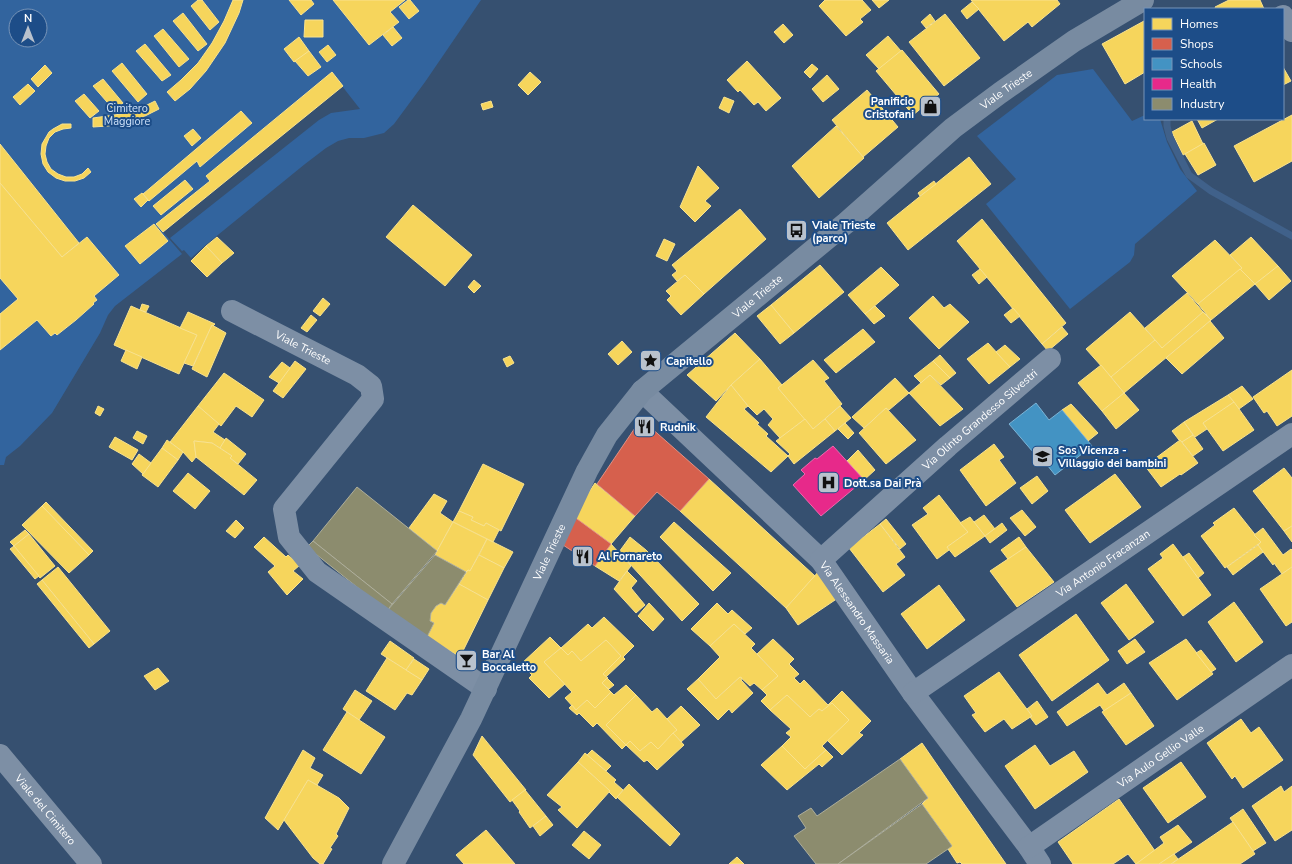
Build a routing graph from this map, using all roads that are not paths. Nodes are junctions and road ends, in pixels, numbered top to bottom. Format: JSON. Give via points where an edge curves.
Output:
{"nodes":[{"id":1,"x":1143,"y":0,"type":"edge"},
{"id":2,"x":1284,"y":18,"type":"edge"},
{"id":3,"x":1292,"y":31,"type":"edge"},
{"id":4,"x":232,"y":311,"type":"dead end"},
{"id":5,"x":1050,"y":360,"type":"dead end"},
{"id":6,"x":642,"y":391,"type":"junction"},
{"id":7,"x":1292,"y":434,"type":"edge"},
{"id":8,"x":820,"y":560,"type":"junction"},
{"id":9,"x":1292,"y":665,"type":"edge"},
{"id":10,"x":486,"y":689,"type":"junction"},
{"id":11,"x":913,"y":693,"type":"junction"},
{"id":12,"x":0,"y":755,"type":"edge"},
{"id":13,"x":1035,"y":856,"type":"edge"},
{"id":14,"x":91,"y":864,"type":"edge"},
{"id":15,"x":393,"y":864,"type":"edge"}],
"edges":[{"from":1,"to":6,"type":"main road","name":"Viale Trieste","via":[[1074,41],[952,128],[846,223]]},
{"from":2,"to":3,"type":"street"},
{"from":4,"to":10,"type":"street","name":"Viale Trieste","via":[[357,375],[372,386],[373,399],[284,509],[289,537],[317,572]]},
{"from":5,"to":8,"type":"street","name":"Via Olinto Grandesso Silvestri","via":[[948,446]]},
{"from":6,"to":8,"type":"street","name":"Via Alessandro Massaria"},
{"from":6,"to":10,"type":"main road","name":"Viale Trieste","via":[[607,435],[587,471]]},
{"from":7,"to":11,"type":"street","name":"Via Antonio Fracanzan"},
{"from":8,"to":11,"type":"street","name":"Via Alessandro Massaria"},
{"from":9,"to":13,"type":"street","name":"Via Aulo Gellio Valle"},
{"from":10,"to":15,"type":"main road","name":"Viale Trieste"},
{"from":11,"to":13,"type":"street","name":"Via Alessandro Massaria"},
{"from":12,"to":14,"type":"street","name":"Viale del Cimitero"}]}
